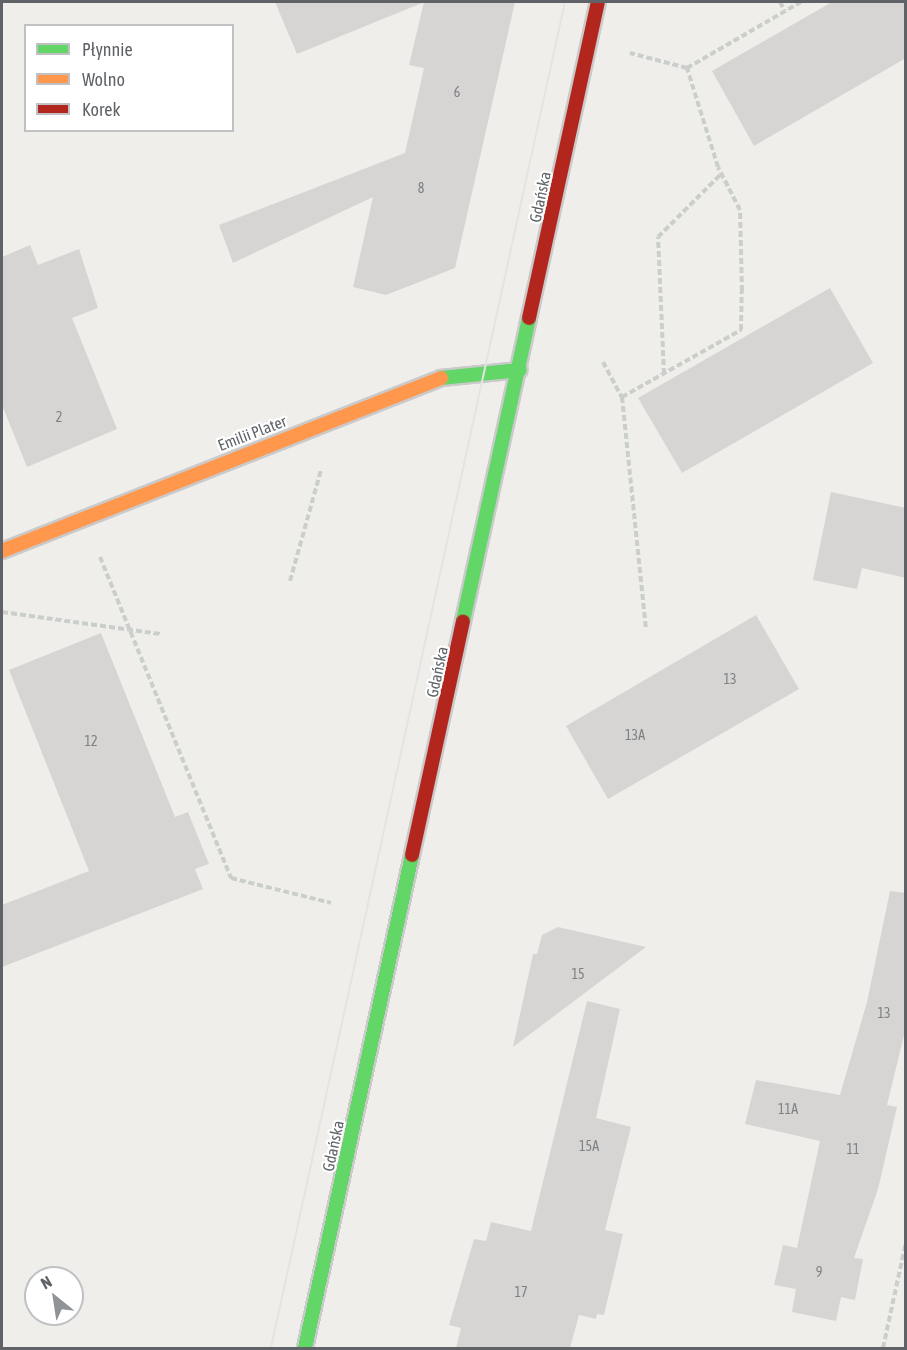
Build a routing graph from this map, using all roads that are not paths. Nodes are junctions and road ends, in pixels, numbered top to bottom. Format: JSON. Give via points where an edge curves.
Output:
{"nodes":[{"id":1,"x":598,"y":2,"type":"edge"},
{"id":2,"x":520,"y":370,"type":"junction"},
{"id":3,"x":2,"y":550,"type":"edge"},
{"id":4,"x":305,"y":1348,"type":"edge"}],
"edges":[{"from":1,"to":2,"type":"street","name":"Gdańska"},
{"from":2,"to":3,"type":"street","name":"Emilii Plater","via":[[434,380]]},
{"from":2,"to":4,"type":"street","name":"Gdańska"}]}
